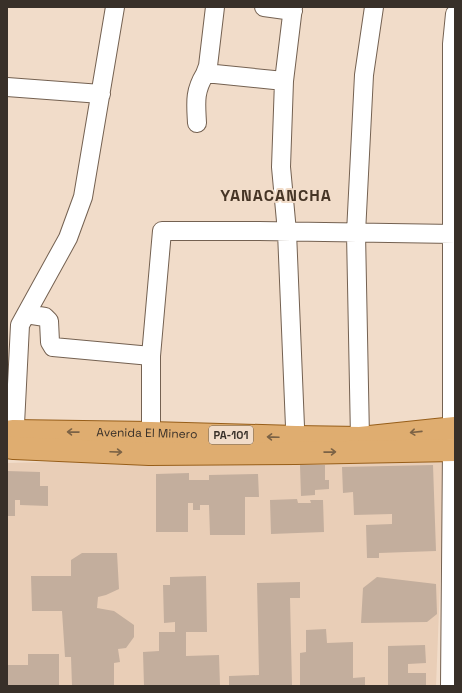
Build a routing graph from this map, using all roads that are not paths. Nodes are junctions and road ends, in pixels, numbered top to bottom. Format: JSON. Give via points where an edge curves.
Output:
{"nodes":[{"id":1,"x":115,"y":7,"type":"edge"},
{"id":2,"x":215,"y":7,"type":"edge"},
{"id":3,"x":264,"y":7,"type":"edge"},
{"id":4,"x":374,"y":7,"type":"edge"},
{"id":5,"x":293,"y":9,"type":"edge"},
{"id":6,"x":455,"y":14,"type":"edge"},
{"id":7,"x":455,"y":20,"type":"edge"},
{"id":8,"x":205,"y":74,"type":"junction"},
{"id":9,"x":284,"y":81,"type":"junction"},
{"id":10,"x":7,"y":87,"type":"edge"},
{"id":11,"x":101,"y":94,"type":"junction"},
{"id":12,"x":197,"y":123,"type":"dead end"},
{"id":13,"x":287,"y":232,"type":"junction"},
{"id":14,"x":356,"y":232,"type":"junction"},
{"id":15,"x":454,"y":234,"type":"edge"},
{"id":16,"x":18,"y":321,"type":"edge"},
{"id":17,"x":151,"y":356,"type":"junction"},
{"id":18,"x":453,"y":428,"type":"edge"},
{"id":19,"x":11,"y":440,"type":"edge"},
{"id":20,"x":373,"y":441,"type":"junction"},
{"id":21,"x":150,"y":443,"type":"junction"},
{"id":22,"x":296,"y":445,"type":"junction"},
{"id":23,"x":454,"y":450,"type":"edge"},
{"id":24,"x":450,"y":686,"type":"edge"}],
"edges":[{"from":1,"to":11,"type":"street"},
{"from":2,"to":8,"type":"street"},
{"from":3,"to":5,"type":"street"},
{"from":4,"to":14,"type":"street","via":[[364,75]]},
{"from":5,"to":9,"type":"street"},
{"from":6,"to":7,"type":"street"},
{"from":7,"to":15,"type":"street","via":[[452,44]]},
{"from":8,"to":9,"type":"street"},
{"from":8,"to":12,"type":"street","via":[[196,96]]},
{"from":9,"to":13,"type":"street","via":[[281,167]]},
{"from":10,"to":11,"type":"street"},
{"from":11,"to":16,"type":"street","via":[[83,197],[68,238]]},
{"from":13,"to":14,"type":"street"},
{"from":13,"to":17,"type":"street","via":[[162,230]]},
{"from":13,"to":22,"type":"street"},
{"from":14,"to":15,"type":"street"},
{"from":14,"to":20,"type":"street"},
{"from":15,"to":18,"type":"street"},
{"from":16,"to":17,"type":"street","via":[[45,317],[50,321],[50,342],[53,348]]},
{"from":16,"to":19,"type":"street"},
{"from":17,"to":21,"type":"street"},
{"from":18,"to":20,"type":"main road","name":"Avenida El Minero","number":"PA-101","one_way":true},
{"from":18,"to":23,"type":"street"},
{"from":19,"to":21,"type":"main road","name":"Avenida El Minero","number":"PA-101"},
{"from":20,"to":22,"type":"main road","name":"Avenida El Minero","number":"PA-101"},
{"from":20,"to":23,"type":"main road","name":"Avenida El Minero","number":"PA-101"},
{"from":21,"to":22,"type":"main road","name":"Avenida El Minero","number":"PA-101"},
{"from":23,"to":24,"type":"street"}]}
